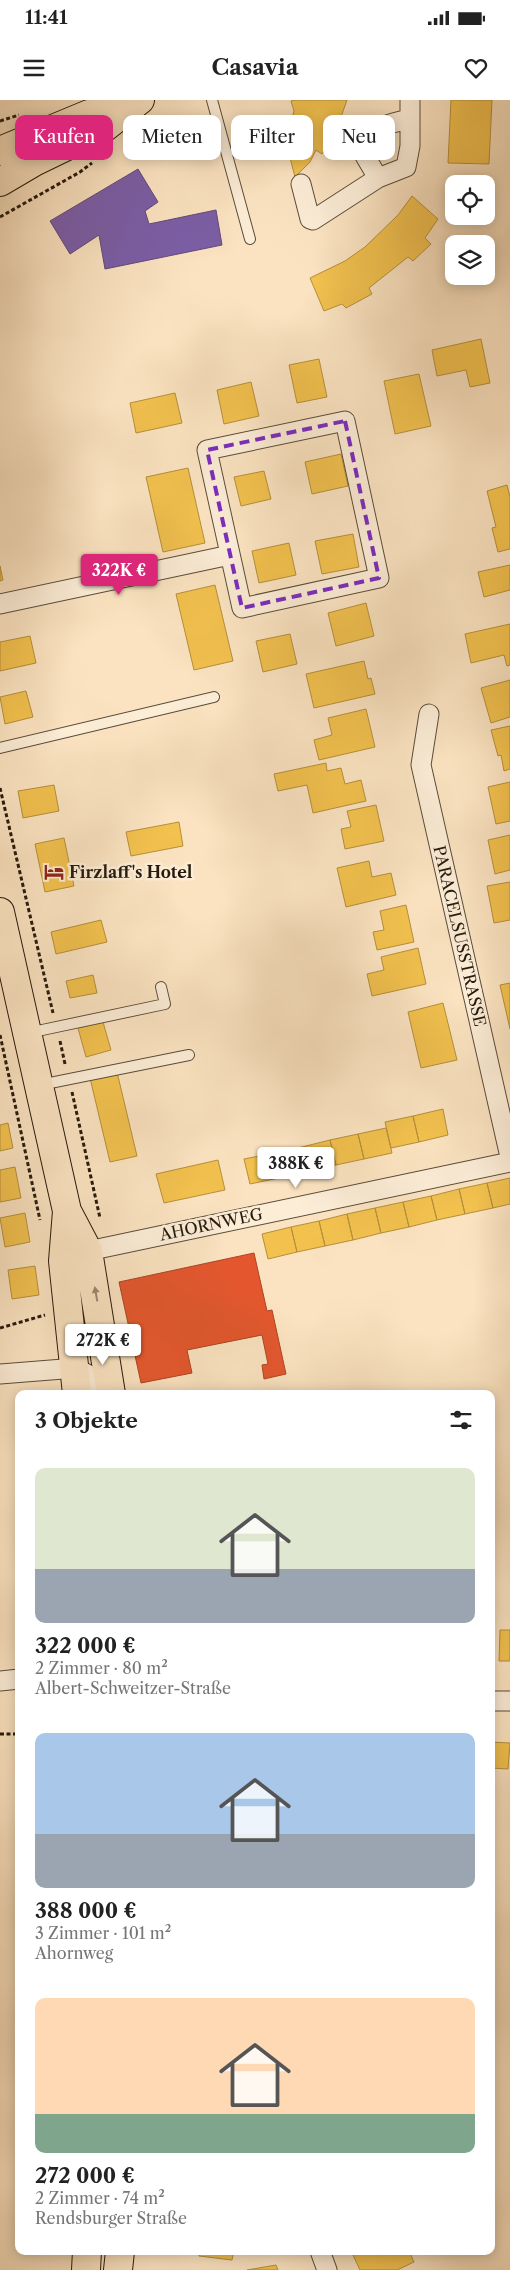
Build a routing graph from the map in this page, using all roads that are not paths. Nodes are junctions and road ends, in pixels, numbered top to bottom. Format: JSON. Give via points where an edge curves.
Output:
{"nodes":[{"id":1,"x":139,"y":100,"type":"edge"},
{"id":2,"x":212,"y":100,"type":"edge"},
{"id":3,"x":410,"y":100,"type":"edge"},
{"id":4,"x":410,"y":119,"type":"junction"},
{"id":5,"x":0,"y":151,"type":"edge"},
{"id":6,"x":378,"y":178,"type":"junction"},
{"id":7,"x":0,"y":182,"type":"edge"},
{"id":8,"x":301,"y":184,"type":"dead end"},
{"id":9,"x":250,"y":239,"type":"dead end"},
{"id":10,"x":230,"y":556,"type":"junction"},
{"id":11,"x":0,"y":604,"type":"edge"},
{"id":12,"x":214,"y":697,"type":"dead end"},
{"id":13,"x":429,"y":714,"type":"dead end"},
{"id":14,"x":0,"y":748,"type":"edge"},
{"id":15,"x":0,"y":912,"type":"edge"},
{"id":16,"x":161,"y":987,"type":"dead end"},
{"id":17,"x":28,"y":1033,"type":"junction"},
{"id":18,"x":189,"y":1055,"type":"dead end"},
{"id":19,"x":40,"y":1085,"type":"junction"},
{"id":20,"x":510,"y":1157,"type":"edge"},
{"id":21,"x":510,"y":1162,"type":"edge"},
{"id":22,"x":67,"y":1211,"type":"junction"},
{"id":23,"x":88,"y":1251,"type":"junction"},
{"id":24,"x":102,"y":1326,"type":"junction"},
{"id":25,"x":0,"y":1374,"type":"edge"},
{"id":26,"x":77,"y":1381,"type":"edge"},
{"id":27,"x":99,"y":1390,"type":"edge"},
{"id":28,"x":110,"y":1390,"type":"edge"},
{"id":29,"x":15,"y":1680,"type":"edge"},
{"id":30,"x":0,"y":1681,"type":"edge"},
{"id":31,"x":495,"y":1701,"type":"edge"},
{"id":32,"x":510,"y":1702,"type":"edge"},
{"id":33,"x":88,"y":2255,"type":"edge"},
{"id":34,"x":120,"y":2255,"type":"edge"},
{"id":35,"x":321,"y":2255,"type":"edge"},
{"id":36,"x":86,"y":2270,"type":"edge"},
{"id":37,"x":118,"y":2270,"type":"edge"},
{"id":38,"x":326,"y":2270,"type":"edge"}],
"edges":[{"from":1,"to":5,"type":"main road","via":[[89,114]]},
{"from":1,"to":7,"type":"main road","via":[[104,128]]},
{"from":2,"to":9,"type":"lane"},
{"from":3,"to":4,"type":"street"},
{"from":4,"to":6,"type":"street","via":[[406,167]]},
{"from":4,"to":6,"type":"street","via":[[384,125],[373,132],[364,146],[365,156]]},
{"from":6,"to":8,"type":"street","via":[[314,220],[310,219]]},
{"from":10,"to":10,"type":"street","via":[[208,450],[345,420],[379,578],[242,608]]},
{"from":10,"to":11,"type":"street"},
{"from":12,"to":14,"type":"lane"},
{"from":13,"to":20,"type":"street","name":"PARACELSUSSTRASSE","via":[[421,765]]},
{"from":15,"to":17,"type":"main road"},
{"from":16,"to":17,"type":"lane","via":[[165,1004]]},
{"from":17,"to":19,"type":"main road"},
{"from":18,"to":19,"type":"lane"},
{"from":19,"to":22,"type":"main road"},
{"from":21,"to":23,"type":"street","name":"AHORNWEG"},
{"from":22,"to":23,"type":"main road"},
{"from":22,"to":26,"type":"main road","via":[[63,1261]]},
{"from":24,"to":23,"type":"main road","one_way":true},
{"from":24,"to":26,"type":"street"},
{"from":24,"to":28,"type":"main road"},
{"from":25,"to":26,"type":"street"},
{"from":26,"to":27,"type":"street","via":[[89,1375]]},
{"from":29,"to":30,"type":"street"},
{"from":31,"to":32,"type":"street"},
{"from":33,"to":36,"type":"main road"},
{"from":34,"to":37,"type":"main road"},
{"from":35,"to":38,"type":"street"}]}
